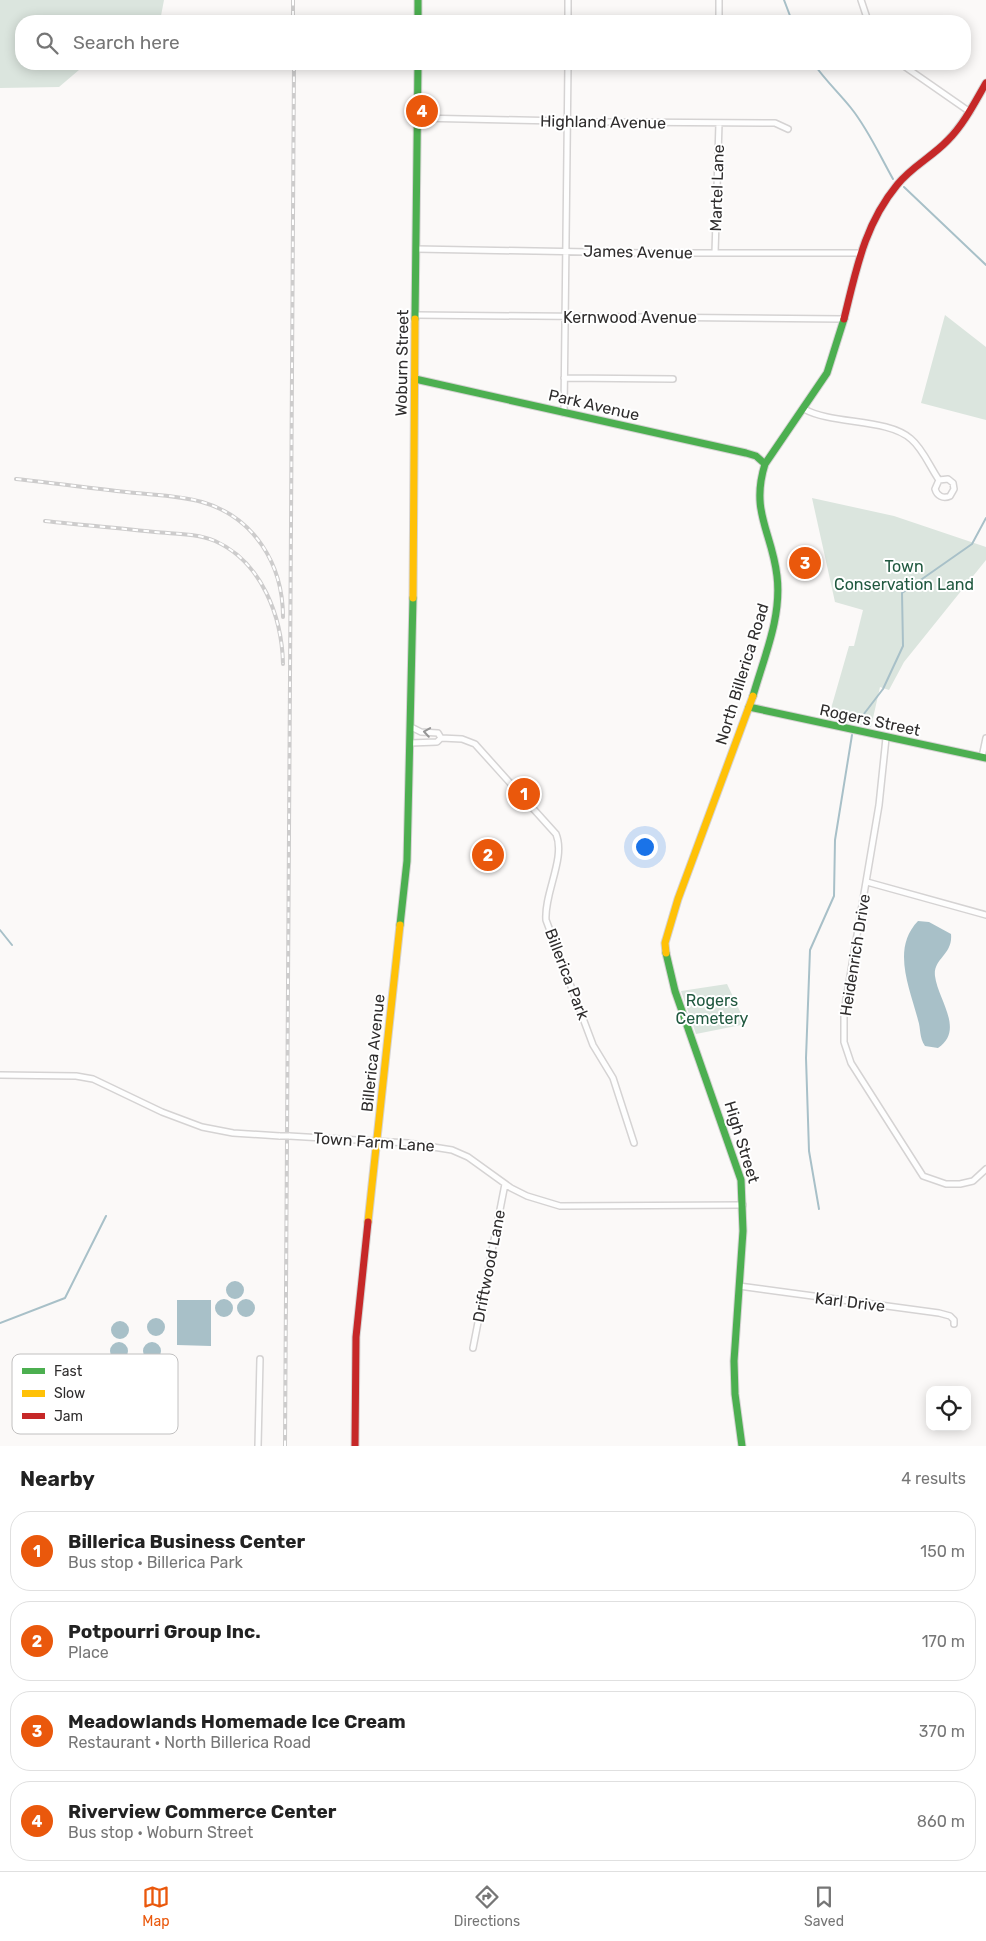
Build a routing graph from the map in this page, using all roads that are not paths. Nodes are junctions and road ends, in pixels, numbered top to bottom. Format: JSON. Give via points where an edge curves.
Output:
{"nodes":[{"id":1,"x":418,"y":0,"type":"edge"},
{"id":2,"x":568,"y":0,"type":"edge"},
{"id":3,"x":719,"y":0,"type":"edge"},
{"id":4,"x":861,"y":0,"type":"edge"},
{"id":5,"x":418,"y":15,"type":"edge"},
{"id":6,"x":568,"y":15,"type":"edge"},
{"id":7,"x":719,"y":15,"type":"edge"},
{"id":8,"x":866,"y":15,"type":"edge"},
{"id":9,"x":418,"y":70,"type":"edge"},
{"id":10,"x":568,"y":70,"type":"edge"},
{"id":11,"x":909,"y":70,"type":"edge"},
{"id":12,"x":986,"y":82,"type":"edge"},
{"id":13,"x":970,"y":112,"type":"junction"},
{"id":14,"x":418,"y":118,"type":"junction"},
{"id":15,"x":567,"y":121,"type":"junction"},
{"id":16,"x":719,"y":123,"type":"junction"},
{"id":17,"x":788,"y":129,"type":"dead end"},
{"id":18,"x":416,"y":250,"type":"junction"},
{"id":19,"x":566,"y":251,"type":"junction"},
{"id":20,"x":716,"y":253,"type":"junction"},
{"id":21,"x":860,"y":253,"type":"junction"},
{"id":22,"x":416,"y":315,"type":"junction"},
{"id":23,"x":565,"y":317,"type":"junction"},
{"id":24,"x":843,"y":319,"type":"junction"},
{"id":25,"x":564,"y":378,"type":"junction"},
{"id":26,"x":672,"y":379,"type":"dead end"},
{"id":27,"x":415,"y":380,"type":"junction"},
{"id":28,"x":804,"y":408,"type":"junction"},
{"id":29,"x":564,"y":413,"type":"junction"},
{"id":30,"x":765,"y":464,"type":"junction"},
{"id":31,"x":939,"y":480,"type":"dead end"},
{"id":32,"x":412,"y":663,"type":"joint"},
{"id":33,"x":749,"y":707,"type":"junction"},
{"id":34,"x":411,"y":727,"type":"junction"},
{"id":35,"x":441,"y":738,"type":"junction"},
{"id":36,"x":886,"y":738,"type":"junction"},
{"id":37,"x":986,"y":738,"type":"edge"},
{"id":38,"x":410,"y":744,"type":"junction"},
{"id":39,"x":984,"y":758,"type":"edge"},
{"id":40,"x":867,"y":882,"type":"junction"},
{"id":41,"x":986,"y":915,"type":"edge"},
{"id":42,"x":665,"y":944,"type":"joint"},
{"id":43,"x":0,"y":1074,"type":"edge"},
{"id":44,"x":377,"y":1141,"type":"junction"},
{"id":45,"x":634,"y":1143,"type":"dead end"},
{"id":46,"x":986,"y":1169,"type":"edge"},
{"id":47,"x":505,"y":1184,"type":"junction"},
{"id":48,"x":743,"y":1205,"type":"junction"},
{"id":49,"x":739,"y":1286,"type":"junction"},
{"id":50,"x":954,"y":1324,"type":"dead end"},
{"id":51,"x":474,"y":1348,"type":"dead end"},
{"id":52,"x":260,"y":1359,"type":"dead end"},
{"id":53,"x":258,"y":1446,"type":"edge"},
{"id":54,"x":356,"y":1446,"type":"edge"},
{"id":55,"x":742,"y":1446,"type":"edge"}],
"edges":[{"from":1,"to":5,"type":"main road"},
{"from":2,"to":6,"type":"street"},
{"from":3,"to":7,"type":"street"},
{"from":4,"to":8,"type":"street"},
{"from":9,"to":14,"type":"main road","name":"Woburn Street"},
{"from":10,"to":15,"type":"street"},
{"from":11,"to":13,"type":"street"},
{"from":12,"to":13,"type":"main road","name":"North Billerica Road"},
{"from":13,"to":21,"type":"main road","name":"North Billerica Road","via":[[948,141],[912,169],[890,193],[869,228]]},
{"from":14,"to":15,"type":"street","name":"Highland Avenue"},
{"from":14,"to":18,"type":"main road","name":"Woburn Street"},
{"from":15,"to":16,"type":"street","name":"Highland Avenue"},
{"from":15,"to":19,"type":"street"},
{"from":16,"to":17,"type":"street","name":"Highland Avenue","via":[[775,123]]},
{"from":16,"to":20,"type":"street","name":"Martel Lane"},
{"from":18,"to":19,"type":"street","name":"James Avenue"},
{"from":18,"to":22,"type":"main road","name":"Woburn Street"},
{"from":19,"to":20,"type":"street","name":"James Avenue"},
{"from":19,"to":23,"type":"street"},
{"from":20,"to":21,"type":"street","name":"James Avenue"},
{"from":21,"to":24,"type":"main road","name":"North Billerica Road"},
{"from":22,"to":23,"type":"street","name":"Kernwood Avenue"},
{"from":22,"to":27,"type":"main road","name":"Woburn Street"},
{"from":23,"to":24,"type":"street","name":"Kernwood Avenue"},
{"from":23,"to":25,"type":"street"},
{"from":24,"to":28,"type":"main road","name":"North Billerica Road","via":[[826,373]]},
{"from":25,"to":26,"type":"street"},
{"from":25,"to":29,"type":"street"},
{"from":27,"to":29,"type":"main road","name":"Park Avenue"},
{"from":27,"to":32,"type":"main road","name":"Woburn Street"},
{"from":28,"to":30,"type":"main road","name":"North Billerica Road"},
{"from":28,"to":31,"type":"street","via":[[823,416],[903,433],[916,445]]},
{"from":29,"to":30,"type":"main road","name":"Park Avenue","via":[[746,453]]},
{"from":30,"to":33,"type":"main road","name":"North Billerica Road","via":[[760,480],[759,506],[777,575],[778,604]]},
{"from":32,"to":34,"type":"main road","name":"Billerica Avenue"},
{"from":33,"to":36,"type":"main road","name":"Rogers Street"},
{"from":33,"to":42,"type":"main road","name":"North Billerica Road","via":[[678,899]]},
{"from":35,"to":34,"type":"street","name":"Billerica Park","one_way":true,"via":[[438,734]]},
{"from":34,"to":38,"type":"main road","name":"Billerica Avenue"},
{"from":35,"to":38,"type":"street","name":"Billerica Park","via":[[437,742]]},
{"from":35,"to":45,"type":"street","name":"Billerica Park","via":[[462,739],[480,748],[556,834],[559,850],[546,905],[546,920],[593,1045],[613,1078]]},
{"from":36,"to":39,"type":"main road","name":"Rogers Street"},
{"from":36,"to":40,"type":"street","name":"Heidenrich Drive"},
{"from":37,"to":39,"type":"street"},
{"from":38,"to":44,"type":"main road","name":"Billerica Avenue","via":[[407,861]]},
{"from":40,"to":41,"type":"street","name":"Heidenrich Drive"},
{"from":40,"to":46,"type":"street","name":"Heidenrich Drive","via":[[844,1012],[844,1042],[851,1063],[923,1176],[946,1184],[960,1184],[973,1181]]},
{"from":42,"to":48,"type":"main road","name":"High Street","via":[[675,992],[737,1165]]},
{"from":43,"to":44,"type":"street","name":"Town Farm Lane","bridge":true,"via":[[93,1079],[202,1127],[232,1133]]},
{"from":44,"to":47,"type":"street","name":"Town Farm Lane","via":[[452,1150],[468,1157]]},
{"from":44,"to":54,"type":"main road","name":"Billerica Avenue","via":[[356,1337]]},
{"from":47,"to":48,"type":"street","name":"Town Farm Lane","via":[[528,1196],[560,1206]]},
{"from":47,"to":51,"type":"street","name":"Driftwood Lane"},
{"from":48,"to":49,"type":"main road","name":"High Street"},
{"from":49,"to":50,"type":"street","name":"Karl Drive","via":[[939,1313],[950,1316]]},
{"from":49,"to":55,"type":"main road","name":"High Street","via":[[734,1360]]},
{"from":52,"to":53,"type":"street"}]}
